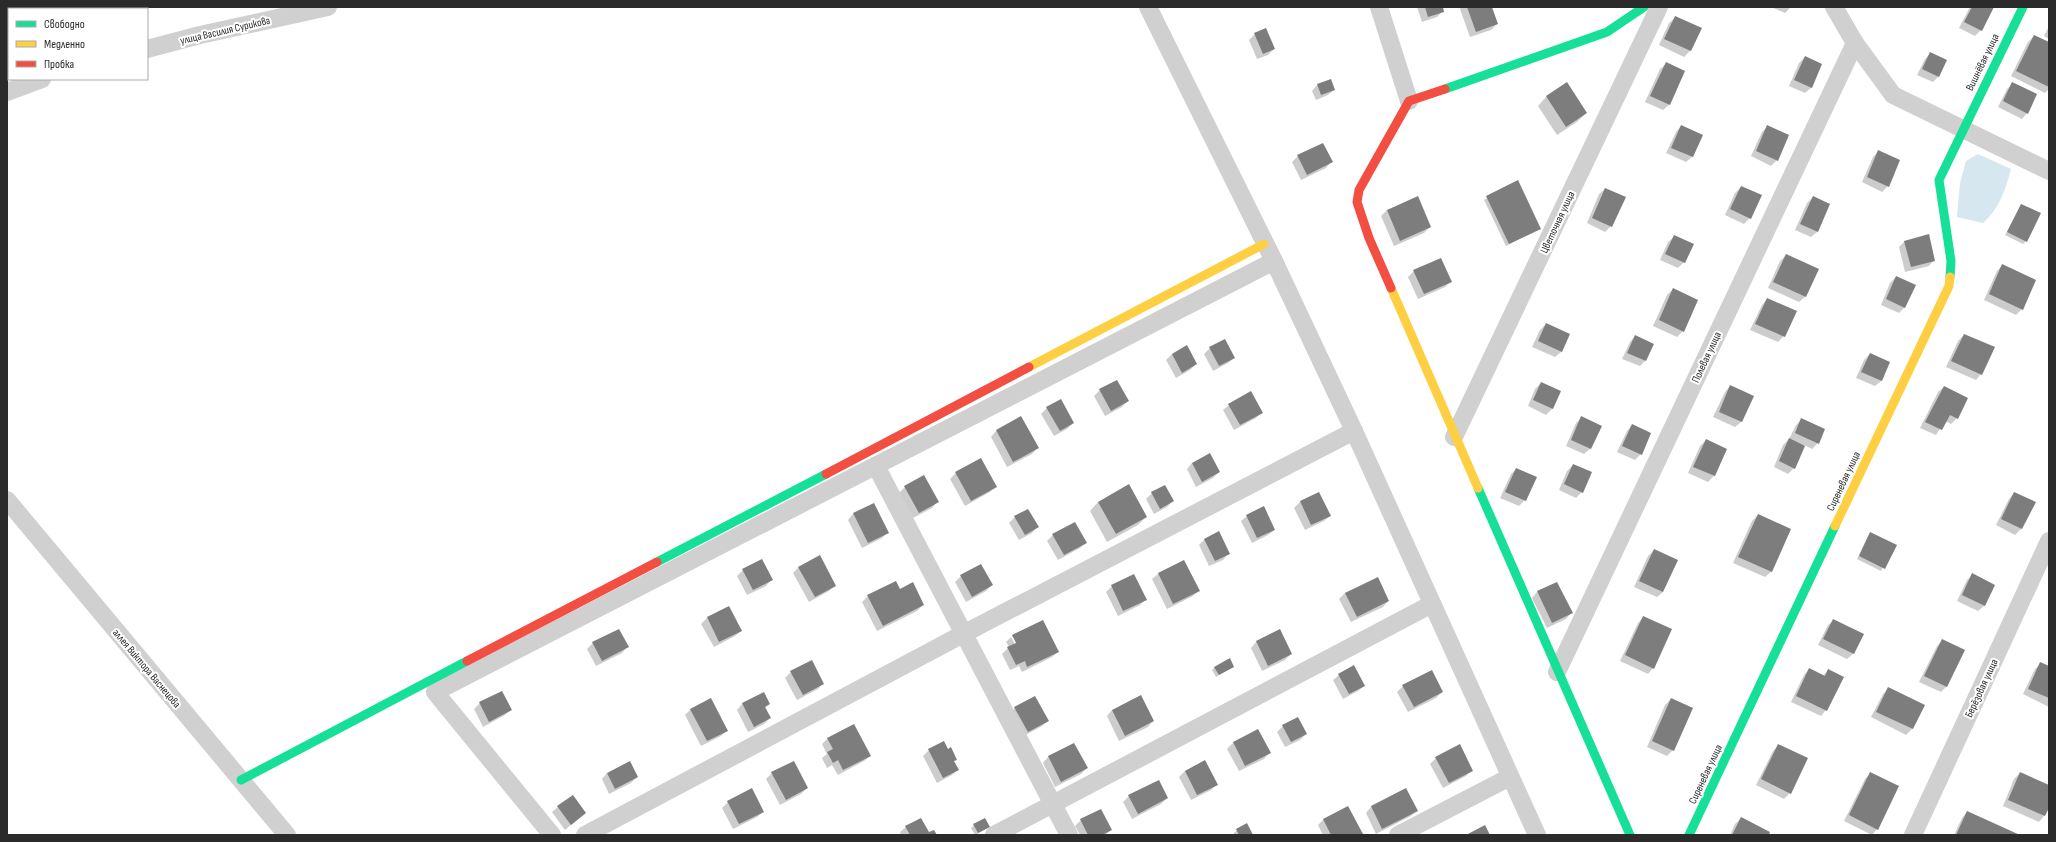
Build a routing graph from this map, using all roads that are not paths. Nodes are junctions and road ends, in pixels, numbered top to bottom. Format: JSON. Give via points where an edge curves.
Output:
{"nodes":[{"id":1,"x":328,"y":7,"type":"edge"},
{"id":2,"x":1148,"y":7,"type":"edge"},
{"id":3,"x":1378,"y":7,"type":"edge"},
{"id":4,"x":1644,"y":7,"type":"edge"},
{"id":5,"x":1659,"y":7,"type":"edge"},
{"id":6,"x":1834,"y":7,"type":"edge"},
{"id":7,"x":2023,"y":7,"type":"edge"},
{"id":8,"x":1855,"y":42,"type":"junction"},
{"id":9,"x":148,"y":49,"type":"edge"},
{"id":10,"x":39,"y":80,"type":"edge"},
{"id":11,"x":7,"y":92,"type":"edge"},
{"id":12,"x":1409,"y":101,"type":"junction"},
{"id":13,"x":1962,"y":128,"type":"junction"},
{"id":14,"x":2049,"y":171,"type":"edge"},
{"id":15,"x":1264,"y":244,"type":"junction"},
{"id":16,"x":1274,"y":262,"type":"junction"},
{"id":17,"x":1354,"y":431,"type":"junction"},
{"id":18,"x":1454,"y":437,"type":"junction"},
{"id":19,"x":876,"y":466,"type":"junction"},
{"id":20,"x":7,"y":500,"type":"edge"},
{"id":21,"x":2049,"y":541,"type":"edge"},
{"id":22,"x":1432,"y":604,"type":"junction"},
{"id":23,"x":965,"y":633,"type":"junction"},
{"id":24,"x":1557,"y":672,"type":"junction"},
{"id":25,"x":1510,"y":777,"type":"junction"},
{"id":26,"x":241,"y":780,"type":"junction"},
{"id":27,"x":1053,"y":804,"type":"junction"},
{"id":28,"x":287,"y":835,"type":"edge"},
{"id":29,"x":552,"y":835,"type":"edge"},
{"id":30,"x":585,"y":835,"type":"edge"},
{"id":31,"x":994,"y":835,"type":"edge"},
{"id":32,"x":1069,"y":835,"type":"edge"},
{"id":33,"x":1398,"y":835,"type":"edge"},
{"id":34,"x":1537,"y":835,"type":"edge"},
{"id":35,"x":1630,"y":835,"type":"edge"},
{"id":36,"x":1689,"y":835,"type":"edge"},
{"id":37,"x":1913,"y":835,"type":"edge"}],
"edges":[{"from":1,"to":9,"type":"street","name":"улица Василия Сурикова"},
{"from":2,"to":15,"type":"street"},
{"from":3,"to":12,"type":"street"},
{"from":4,"to":12,"type":"street","via":[[1607,32]]},
{"from":5,"to":18,"type":"street","name":"Цветочная улица"},
{"from":6,"to":8,"type":"street"},
{"from":7,"to":13,"type":"street","name":"Вишнёвая улица"},
{"from":8,"to":13,"type":"street","via":[[1893,95]]},
{"from":8,"to":24,"type":"street","name":"Полевая улица"},
{"from":10,"to":11,"type":"street"},
{"from":12,"to":18,"type":"street","via":[[1359,190],[1357,202],[1369,238]]},
{"from":13,"to":14,"type":"street"},
{"from":13,"to":36,"type":"street","name":"Сиреневая улица","via":[[1939,180],[1951,262],[1949,286]]},
{"from":15,"to":16,"type":"street"},
{"from":15,"to":26,"type":"street"},
{"from":16,"to":17,"type":"street"},
{"from":16,"to":19,"type":"street"},
{"from":17,"to":22,"type":"street"},
{"from":17,"to":23,"type":"street"},
{"from":18,"to":24,"type":"street"},
{"from":19,"to":23,"type":"street"},
{"from":19,"to":29,"type":"street","via":[[435,692]]},
{"from":20,"to":26,"type":"street","name":"аллея Виктора Васнецова"},
{"from":21,"to":37,"type":"street","name":"Берёзовая улица"},
{"from":22,"to":25,"type":"street"},
{"from":22,"to":27,"type":"street"},
{"from":23,"to":27,"type":"street"},
{"from":23,"to":30,"type":"street"},
{"from":24,"to":35,"type":"street"},
{"from":25,"to":33,"type":"street"},
{"from":25,"to":34,"type":"street"},
{"from":26,"to":28,"type":"street","name":"аллея Виктора Васнецова"},
{"from":27,"to":31,"type":"street"},
{"from":27,"to":32,"type":"street"}]}
